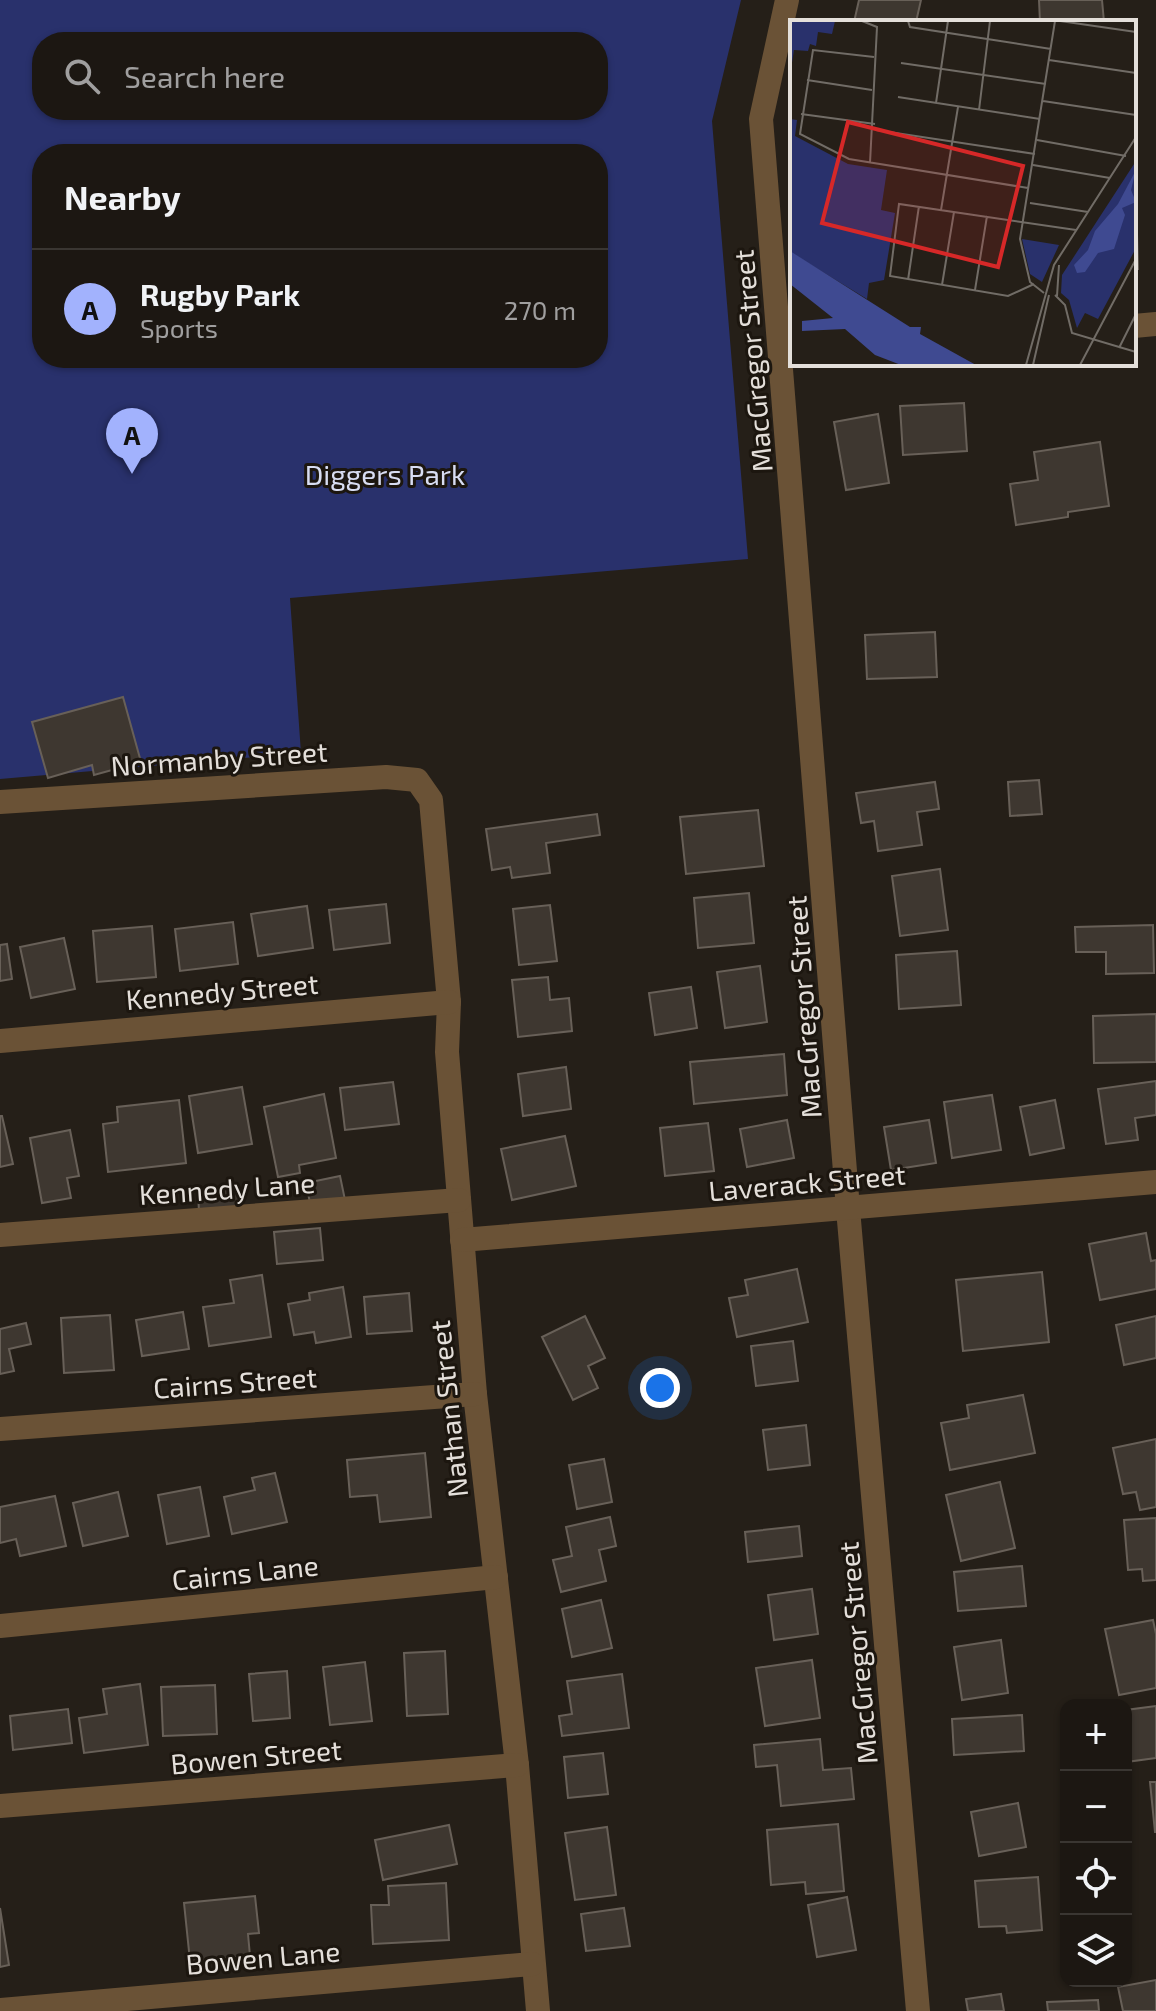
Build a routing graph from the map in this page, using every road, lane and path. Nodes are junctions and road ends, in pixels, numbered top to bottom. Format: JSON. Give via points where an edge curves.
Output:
{"nodes":[{"id":1,"x":787,"y":0,"type":"edge"},
{"id":2,"x":787,"y":353,"type":"edge"},
{"id":3,"x":431,"y":800,"type":"joint"},
{"id":4,"x":0,"y":802,"type":"edge"},
{"id":5,"x":449,"y":1002,"type":"junction"},
{"id":6,"x":0,"y":1041,"type":"edge"},
{"id":7,"x":1156,"y":1182,"type":"edge"},
{"id":8,"x":459,"y":1200,"type":"junction"},
{"id":9,"x":848,"y":1209,"type":"junction"},
{"id":10,"x":0,"y":1235,"type":"edge"},
{"id":11,"x":462,"y":1240,"type":"junction"},
{"id":12,"x":475,"y":1394,"type":"junction"},
{"id":13,"x":0,"y":1429,"type":"edge"},
{"id":14,"x":496,"y":1577,"type":"junction"},
{"id":15,"x":0,"y":1626,"type":"edge"},
{"id":16,"x":517,"y":1765,"type":"junction"},
{"id":17,"x":0,"y":1806,"type":"edge"},
{"id":18,"x":532,"y":1964,"type":"junction"},
{"id":19,"x":0,"y":2010,"type":"edge"},
{"id":20,"x":538,"y":2011,"type":"edge"},
{"id":21,"x":918,"y":2011,"type":"edge"}],
"edges":[{"from":1,"to":2,"type":"street","name":"MacGregor Street","via":[[761,119]]},
{"from":2,"to":9,"type":"street","name":"MacGregor Street"},
{"from":3,"to":4,"type":"street","name":"Normanby Street","via":[[417,780],[386,777]]},
{"from":3,"to":5,"type":"street","name":"Nathan Street"},
{"from":5,"to":6,"type":"street","name":"Kennedy Street"},
{"from":5,"to":8,"type":"street","name":"Nathan Street","via":[[447,1052]]},
{"from":7,"to":9,"type":"street","name":"Laverack Street"},
{"from":8,"to":10,"type":"street","name":"Kennedy Lane"},
{"from":8,"to":11,"type":"street","name":"Nathan Street"},
{"from":9,"to":11,"type":"street","name":"Laverack Street"},
{"from":9,"to":21,"type":"street","name":"MacGregor Street"},
{"from":11,"to":12,"type":"street","name":"Nathan Street"},
{"from":12,"to":13,"type":"street","name":"Cairns Street"},
{"from":12,"to":14,"type":"street","name":"Nathan Street"},
{"from":14,"to":15,"type":"street","name":"Cairns Lane"},
{"from":14,"to":16,"type":"street","name":"Nathan Street"},
{"from":16,"to":17,"type":"street","name":"Bowen Street"},
{"from":16,"to":18,"type":"street","name":"Nathan Street"},
{"from":18,"to":19,"type":"street","name":"Bowen Lane"},
{"from":18,"to":20,"type":"street","name":"Nathan Street"}]}
